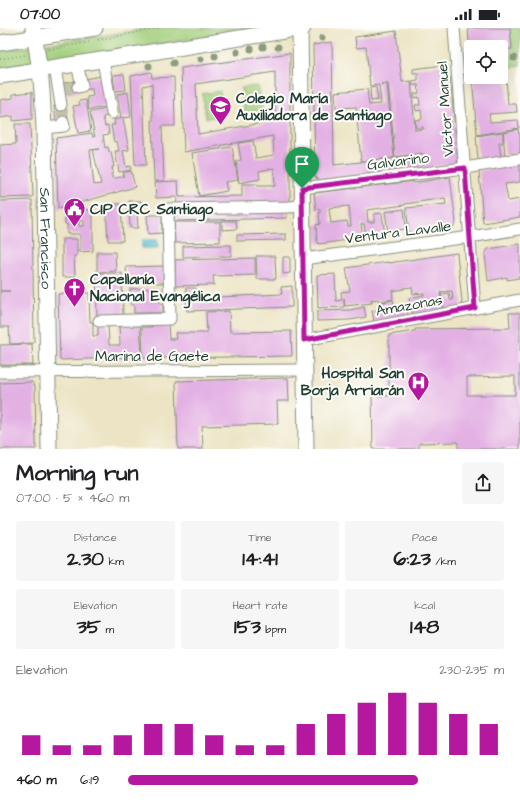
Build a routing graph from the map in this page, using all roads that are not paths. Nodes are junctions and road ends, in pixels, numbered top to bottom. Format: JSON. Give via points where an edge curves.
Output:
{"nodes":[{"id":1,"x":95,"y":28,"type":"edge"},
{"id":2,"x":301,"y":28,"type":"edge"},
{"id":3,"x":454,"y":28,"type":"edge"},
{"id":4,"x":33,"y":33,"type":"edge"},
{"id":5,"x":0,"y":43,"type":"edge"},
{"id":6,"x":103,"y":60,"type":"junction"},
{"id":7,"x":77,"y":64,"type":"junction"},
{"id":8,"x":55,"y":67,"type":"junction"},
{"id":9,"x":40,"y":70,"type":"junction"},
{"id":10,"x":0,"y":76,"type":"edge"},
{"id":11,"x":78,"y":87,"type":"dead end"},
{"id":12,"x":42,"y":91,"type":"junction"},
{"id":13,"x":112,"y":113,"type":"dead end"},
{"id":14,"x":63,"y":122,"type":"dead end"},
{"id":15,"x":44,"y":128,"type":"junction"},
{"id":16,"x":520,"y":159,"type":"edge"},
{"id":17,"x":465,"y":168,"type":"junction"},
{"id":18,"x":302,"y":188,"type":"junction"},
{"id":19,"x":302,"y":206,"type":"junction"},
{"id":20,"x":520,"y":229,"type":"edge"},
{"id":21,"x":470,"y":238,"type":"junction"},
{"id":22,"x":303,"y":259,"type":"junction"},
{"id":23,"x":520,"y":300,"type":"edge"},
{"id":24,"x":475,"y":308,"type":"junction"},
{"id":25,"x":99,"y":321,"type":"dead end"},
{"id":26,"x":304,"y":340,"type":"junction"},
{"id":27,"x":305,"y":370,"type":"junction"},
{"id":28,"x":0,"y":372,"type":"edge"},
{"id":29,"x":48,"y":372,"type":"junction"},
{"id":30,"x":49,"y":449,"type":"edge"},
{"id":31,"x":306,"y":449,"type":"edge"}],
"edges":[{"from":1,"to":4,"type":"main road"},
{"from":2,"to":6,"type":"main road"},
{"from":2,"to":18,"type":"main road"},
{"from":3,"to":17,"type":"street","name":"Víctor Manuel"},
{"from":4,"to":5,"type":"main road"},
{"from":4,"to":9,"type":"main road","name":"San Francisco"},
{"from":6,"to":7,"type":"main road"},
{"from":6,"to":13,"type":"street"},
{"from":7,"to":8,"type":"main road"},
{"from":7,"to":11,"type":"street","via":[[82,86]]},
{"from":8,"to":9,"type":"main road"},
{"from":8,"to":12,"type":"street","via":[[61,90],[61,104]]},
{"from":9,"to":10,"type":"main road"},
{"from":9,"to":12,"type":"main road","name":"San Francisco"},
{"from":12,"to":15,"type":"main road","name":"San Francisco"},
{"from":14,"to":15,"type":"street","via":[[64,126]]},
{"from":15,"to":29,"type":"main road","name":"San Francisco"},
{"from":16,"to":17,"type":"street","name":"Galvarino"},
{"from":17,"to":18,"type":"street","name":"Galvarino"},
{"from":17,"to":21,"type":"street","name":"Víctor Manuel"},
{"from":18,"to":19,"type":"main road"},
{"from":19,"to":22,"type":"main road"},
{"from":19,"to":25,"type":"street","via":[[168,209],[170,319]]},
{"from":20,"to":21,"type":"street","name":"Ventura Lavalle"},
{"from":21,"to":22,"type":"street","name":"Ventura Lavalle"},
{"from":21,"to":24,"type":"street","name":"Víctor Manuel"},
{"from":22,"to":26,"type":"main road"},
{"from":23,"to":24,"type":"street","name":"Amazonas"},
{"from":24,"to":26,"type":"street","name":"Amazonas"},
{"from":26,"to":27,"type":"main road"},
{"from":27,"to":29,"type":"street","name":"Marina de Gaete"},
{"from":27,"to":31,"type":"main road"},
{"from":28,"to":29,"type":"street","name":"Marina de Gaete"},
{"from":29,"to":30,"type":"main road","name":"San Francisco"}]}
